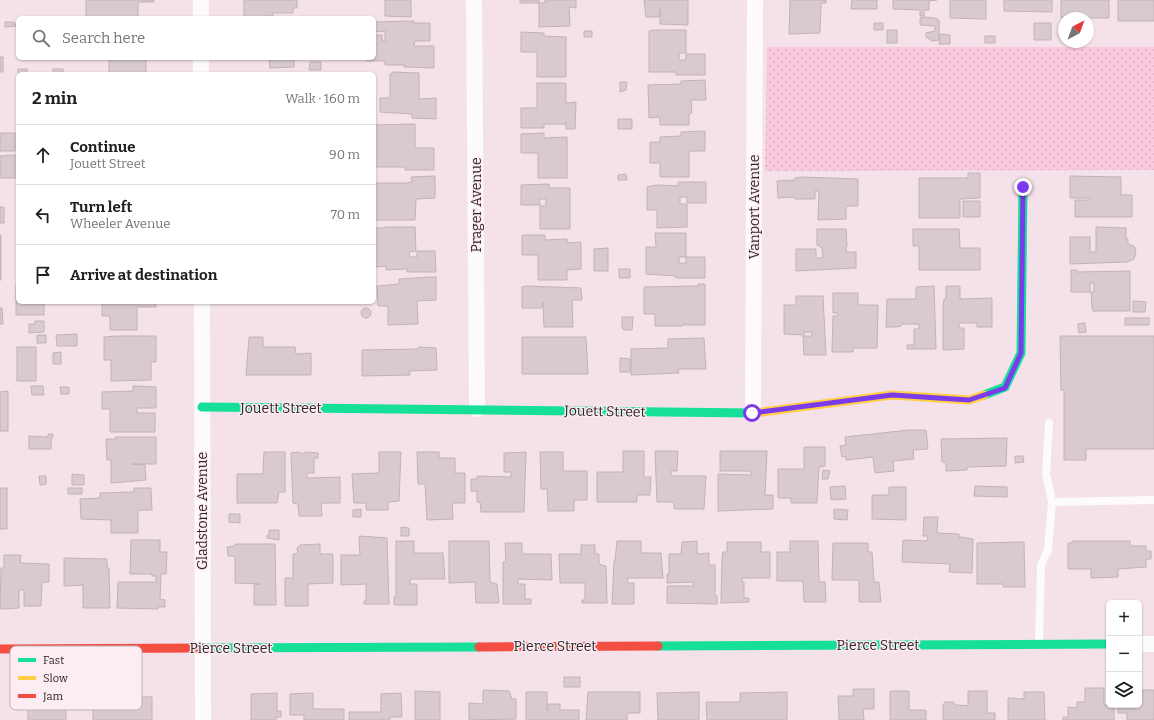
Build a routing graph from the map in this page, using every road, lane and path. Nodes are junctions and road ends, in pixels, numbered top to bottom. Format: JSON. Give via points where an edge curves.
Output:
{"nodes":[{"id":1,"x":201,"y":0,"type":"edge"},
{"id":2,"x":474,"y":0,"type":"edge"},
{"id":3,"x":755,"y":0,"type":"edge"},
{"id":4,"x":201,"y":16,"type":"edge"},
{"id":5,"x":201,"y":60,"type":"edge"},
{"id":6,"x":201,"y":72,"type":"edge"},
{"id":7,"x":1023,"y":187,"type":"dead end"},
{"id":8,"x":202,"y":304,"type":"edge"},
{"id":9,"x":202,"y":407,"type":"junction"},
{"id":10,"x":477,"y":409,"type":"junction"},
{"id":11,"x":752,"y":413,"type":"junction"},
{"id":12,"x":1049,"y":424,"type":"dead end"},
{"id":13,"x":1154,"y":500,"type":"edge"},
{"id":14,"x":1052,"y":502,"type":"junction"},
{"id":15,"x":1039,"y":644,"type":"junction"},
{"id":16,"x":1106,"y":644,"type":"edge"},
{"id":17,"x":1142,"y":644,"type":"edge"},
{"id":18,"x":1154,"y":644,"type":"edge"},
{"id":19,"x":142,"y":648,"type":"edge"},
{"id":20,"x":202,"y":648,"type":"junction"},
{"id":21,"x":203,"y":720,"type":"edge"}],
"edges":[{"from":1,"to":4,"type":"street"},
{"from":2,"to":10,"type":"street","name":"Prager Avenue"},
{"from":3,"to":11,"type":"street","name":"Vanport Avenue"},
{"from":5,"to":6,"type":"street"},
{"from":7,"to":11,"type":"street","name":"Jouett Street","via":[[1021,353],[1005,388],[969,400],[892,395]]},
{"from":8,"to":9,"type":"street","name":"Gladstone Avenue"},
{"from":9,"to":10,"type":"street","name":"Jouett Street"},
{"from":9,"to":20,"type":"street","name":"Gladstone Avenue"},
{"from":10,"to":11,"type":"street","name":"Jouett Street"},
{"from":12,"to":14,"type":"lane","via":[[1046,474]]},
{"from":13,"to":14,"type":"lane"},
{"from":14,"to":15,"type":"lane","via":[[1048,550],[1041,565]]},
{"from":15,"to":16,"type":"street","name":"Pierce Street"},
{"from":15,"to":20,"type":"street","name":"Pierce Street"},
{"from":17,"to":18,"type":"street"},
{"from":19,"to":20,"type":"street","name":"Pierce Street"},
{"from":20,"to":21,"type":"street","name":"Gladstone Avenue"}]}
